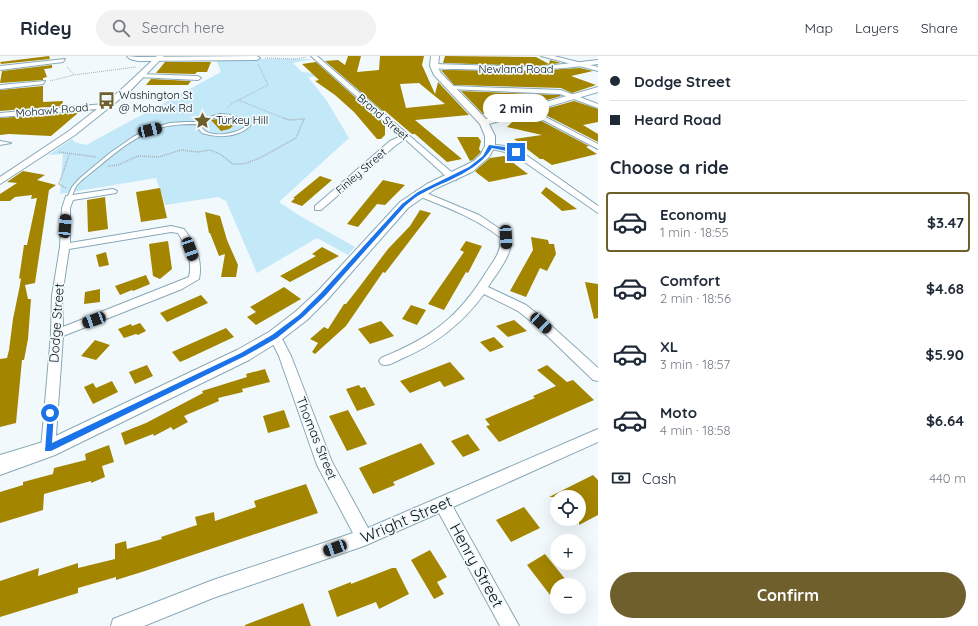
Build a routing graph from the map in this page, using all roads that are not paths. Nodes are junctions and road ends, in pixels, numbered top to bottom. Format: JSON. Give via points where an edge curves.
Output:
{"nodes":[{"id":1,"x":130,"y":56,"type":"edge"},
{"id":2,"x":435,"y":56,"type":"edge"},
{"id":3,"x":545,"y":56,"type":"edge"},
{"id":4,"x":160,"y":57,"type":"edge"},
{"id":5,"x":314,"y":57,"type":"edge"},
{"id":6,"x":62,"y":58,"type":"edge"},
{"id":7,"x":257,"y":58,"type":"road end"},
{"id":8,"x":598,"y":62,"type":"edge"},
{"id":9,"x":584,"y":65,"type":"junction"},
{"id":10,"x":434,"y":66,"type":"junction"},
{"id":11,"x":67,"y":67,"type":"road end"},
{"id":12,"x":0,"y":68,"type":"edge"},
{"id":13,"x":598,"y":69,"type":"edge"},
{"id":14,"x":139,"y":76,"type":"junction"},
{"id":15,"x":198,"y":78,"type":"dead end"},
{"id":16,"x":44,"y":82,"type":"road end"},
{"id":17,"x":0,"y":88,"type":"edge"},
{"id":18,"x":452,"y":88,"type":"junction"},
{"id":19,"x":598,"y":89,"type":"edge"},
{"id":20,"x":572,"y":95,"type":"junction"},
{"id":21,"x":105,"y":106,"type":"junction"},
{"id":22,"x":598,"y":106,"type":"edge"},
{"id":23,"x":528,"y":110,"type":"junction"},
{"id":24,"x":0,"y":115,"type":"edge"},
{"id":25,"x":202,"y":123,"type":"junction"},
{"id":26,"x":484,"y":124,"type":"junction"},
{"id":27,"x":405,"y":136,"type":"junction"},
{"id":28,"x":491,"y":146,"type":"junction"},
{"id":29,"x":598,"y":147,"type":"edge"},
{"id":30,"x":453,"y":178,"type":"junction"},
{"id":31,"x":0,"y":181,"type":"edge"},
{"id":32,"x":113,"y":190,"type":"dead end"},
{"id":33,"x":70,"y":193,"type":"junction"},
{"id":34,"x":419,"y":193,"type":"junction"},
{"id":35,"x":318,"y":208,"type":"dead end"},
{"id":36,"x":598,"y":210,"type":"edge"},
{"id":37,"x":65,"y":247,"type":"junction"},
{"id":38,"x":483,"y":290,"type":"junction"},
{"id":39,"x":57,"y":334,"type":"junction"},
{"id":40,"x":275,"y":336,"type":"junction"},
{"id":41,"x":385,"y":361,"type":"dead end"},
{"id":42,"x":598,"y":376,"type":"edge"},
{"id":43,"x":598,"y":435,"type":"edge"},
{"id":44,"x":48,"y":449,"type":"junction"},
{"id":45,"x":0,"y":465,"type":"edge"},
{"id":46,"x":443,"y":504,"type":"junction"},
{"id":47,"x":364,"y":538,"type":"junction"},
{"id":48,"x":120,"y":626,"type":"edge"},
{"id":49,"x":510,"y":626,"type":"edge"}],
"edges":[{"from":1,"to":4,"type":"street","via":[[134,59]]},
{"from":2,"to":10,"type":"main road"},
{"from":3,"to":9,"type":"main road"},
{"from":4,"to":7,"type":"street"},
{"from":4,"to":14,"type":"street"},
{"from":5,"to":27,"type":"street","name":"Brand Street"},
{"from":6,"to":11,"type":"street"},
{"from":6,"to":12,"type":"street"},
{"from":8,"to":9,"type":"street","name":"Newland Road"},
{"from":9,"to":10,"type":"street","name":"Newland Road","via":[[528,71]]},
{"from":9,"to":13,"type":"main road"},
{"from":10,"to":18,"type":"main road","via":[[437,73]]},
{"from":14,"to":15,"type":"street"},
{"from":14,"to":21,"type":"street"},
{"from":16,"to":17,"type":"street"},
{"from":18,"to":20,"type":"street","via":[[555,92]]},
{"from":18,"to":26,"type":"main road"},
{"from":19,"to":20,"type":"main road"},
{"from":20,"to":22,"type":"street"},
{"from":20,"to":23,"type":"main road"},
{"from":21,"to":24,"type":"street","name":"Mohawk Road"},
{"from":21,"to":31,"type":"street","via":[[72,133]]},
{"from":23,"to":26,"type":"main road"},
{"from":23,"to":29,"type":"street"},
{"from":25,"to":25,"type":"lane","via":[[212,117],[228,115],[248,126],[238,132],[210,135],[201,130]]},
{"from":25,"to":33,"type":"lane","via":[[184,123],[150,130],[129,140],[97,165]]},
{"from":26,"to":28,"type":"main road","via":[[490,132]]},
{"from":27,"to":30,"type":"street","name":"Brand Street"},
{"from":27,"to":35,"type":"street","name":"Finley Street","via":[[393,143]]},
{"from":28,"to":30,"type":"main road","via":[[484,157]]},
{"from":28,"to":36,"type":"street","via":[[516,152]]},
{"from":30,"to":34,"type":"main road"},
{"from":32,"to":33,"type":"street"},
{"from":33,"to":37,"type":"street","name":"Dodge Street","via":[[65,220]]},
{"from":34,"to":38,"type":"street","via":[[474,216],[506,237],[506,251]]},
{"from":34,"to":40,"type":"main road","via":[[384,225],[301,316]]},
{"from":37,"to":39,"type":"street","name":"Dodge Street","via":[[60,264],[57,296]]},
{"from":37,"to":39,"type":"street","via":[[171,229],[181,231],[188,240],[197,271],[194,278],[178,287]]},
{"from":38,"to":41,"type":"street","via":[[456,321],[439,335]]},
{"from":38,"to":42,"type":"street","via":[[522,308]]},
{"from":39,"to":44,"type":"street","name":"Dodge Street"},
{"from":40,"to":44,"type":"main road","via":[[216,368]]},
{"from":40,"to":47,"type":"street","name":"Thomas Street","via":[[286,356],[325,465]]},
{"from":43,"to":46,"type":"street","name":"Wright Street"},
{"from":44,"to":45,"type":"main road"},
{"from":46,"to":47,"type":"street","name":"Wright Street"},
{"from":46,"to":49,"type":"street","name":"Henry Street"},
{"from":47,"to":48,"type":"street","name":"Wright Street","via":[[214,589]]}]}
